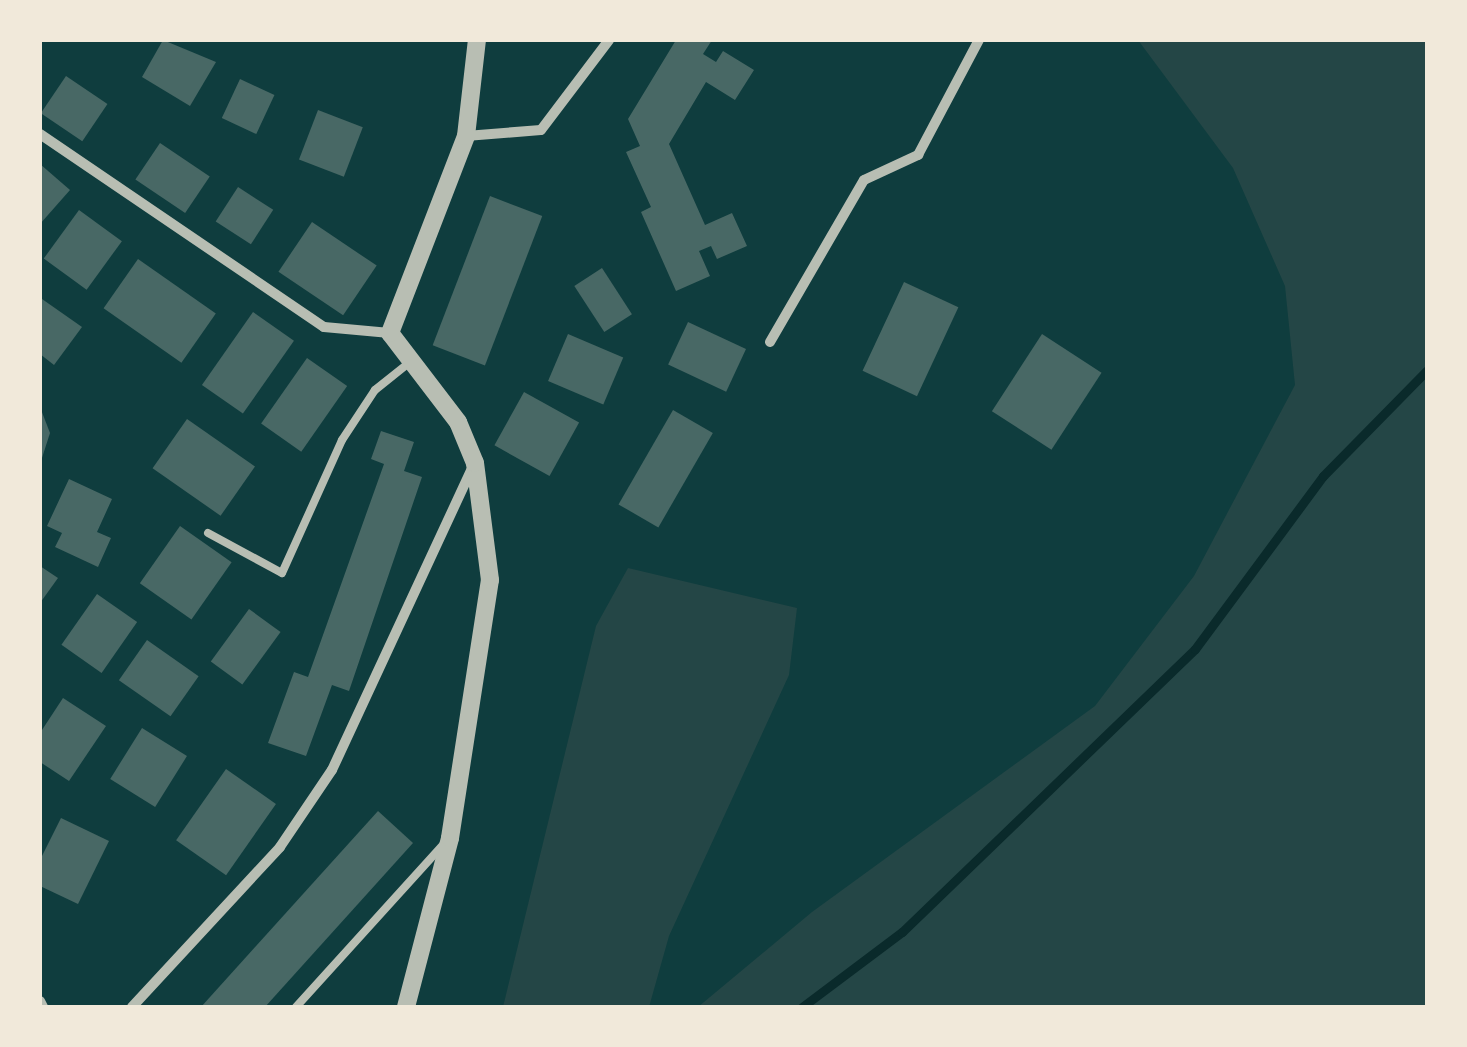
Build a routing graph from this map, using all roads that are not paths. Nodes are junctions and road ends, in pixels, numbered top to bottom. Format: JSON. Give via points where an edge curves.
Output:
{"nodes":[{"id":1,"x":477,"y":40,"type":"edge"},
{"id":2,"x":609,"y":40,"type":"edge"},
{"id":3,"x":979,"y":40,"type":"edge"},
{"id":4,"x":40,"y":134,"type":"edge"},
{"id":5,"x":466,"y":136,"type":"junction"},
{"id":6,"x":390,"y":333,"type":"junction"},
{"id":7,"x":770,"y":342,"type":"dead end"},
{"id":8,"x":408,"y":363,"type":"junction"},
{"id":9,"x":474,"y":463,"type":"junction"},
{"id":10,"x":208,"y":533,"type":"dead end"},
{"id":11,"x":450,"y":838,"type":"junction"},
{"id":12,"x":132,"y":1007,"type":"edge"},
{"id":13,"x":296,"y":1007,"type":"edge"},
{"id":14,"x":406,"y":1007,"type":"edge"}],
"edges":[{"from":1,"to":5,"type":"street"},
{"from":2,"to":5,"type":"street","via":[[541,130]]},
{"from":3,"to":7,"type":"street","via":[[918,155],[864,180]]},
{"from":4,"to":6,"type":"street","via":[[324,326]]},
{"from":5,"to":6,"type":"street"},
{"from":6,"to":8,"type":"street"},
{"from":8,"to":9,"type":"street","via":[[458,422]]},
{"from":8,"to":10,"type":"lane","via":[[375,390],[342,440],[282,574]]},
{"from":9,"to":11,"type":"street","via":[[490,580]]},
{"from":9,"to":12,"type":"street","via":[[332,770],[280,848]]},
{"from":11,"to":13,"type":"lane"},
{"from":11,"to":14,"type":"street"}]}
